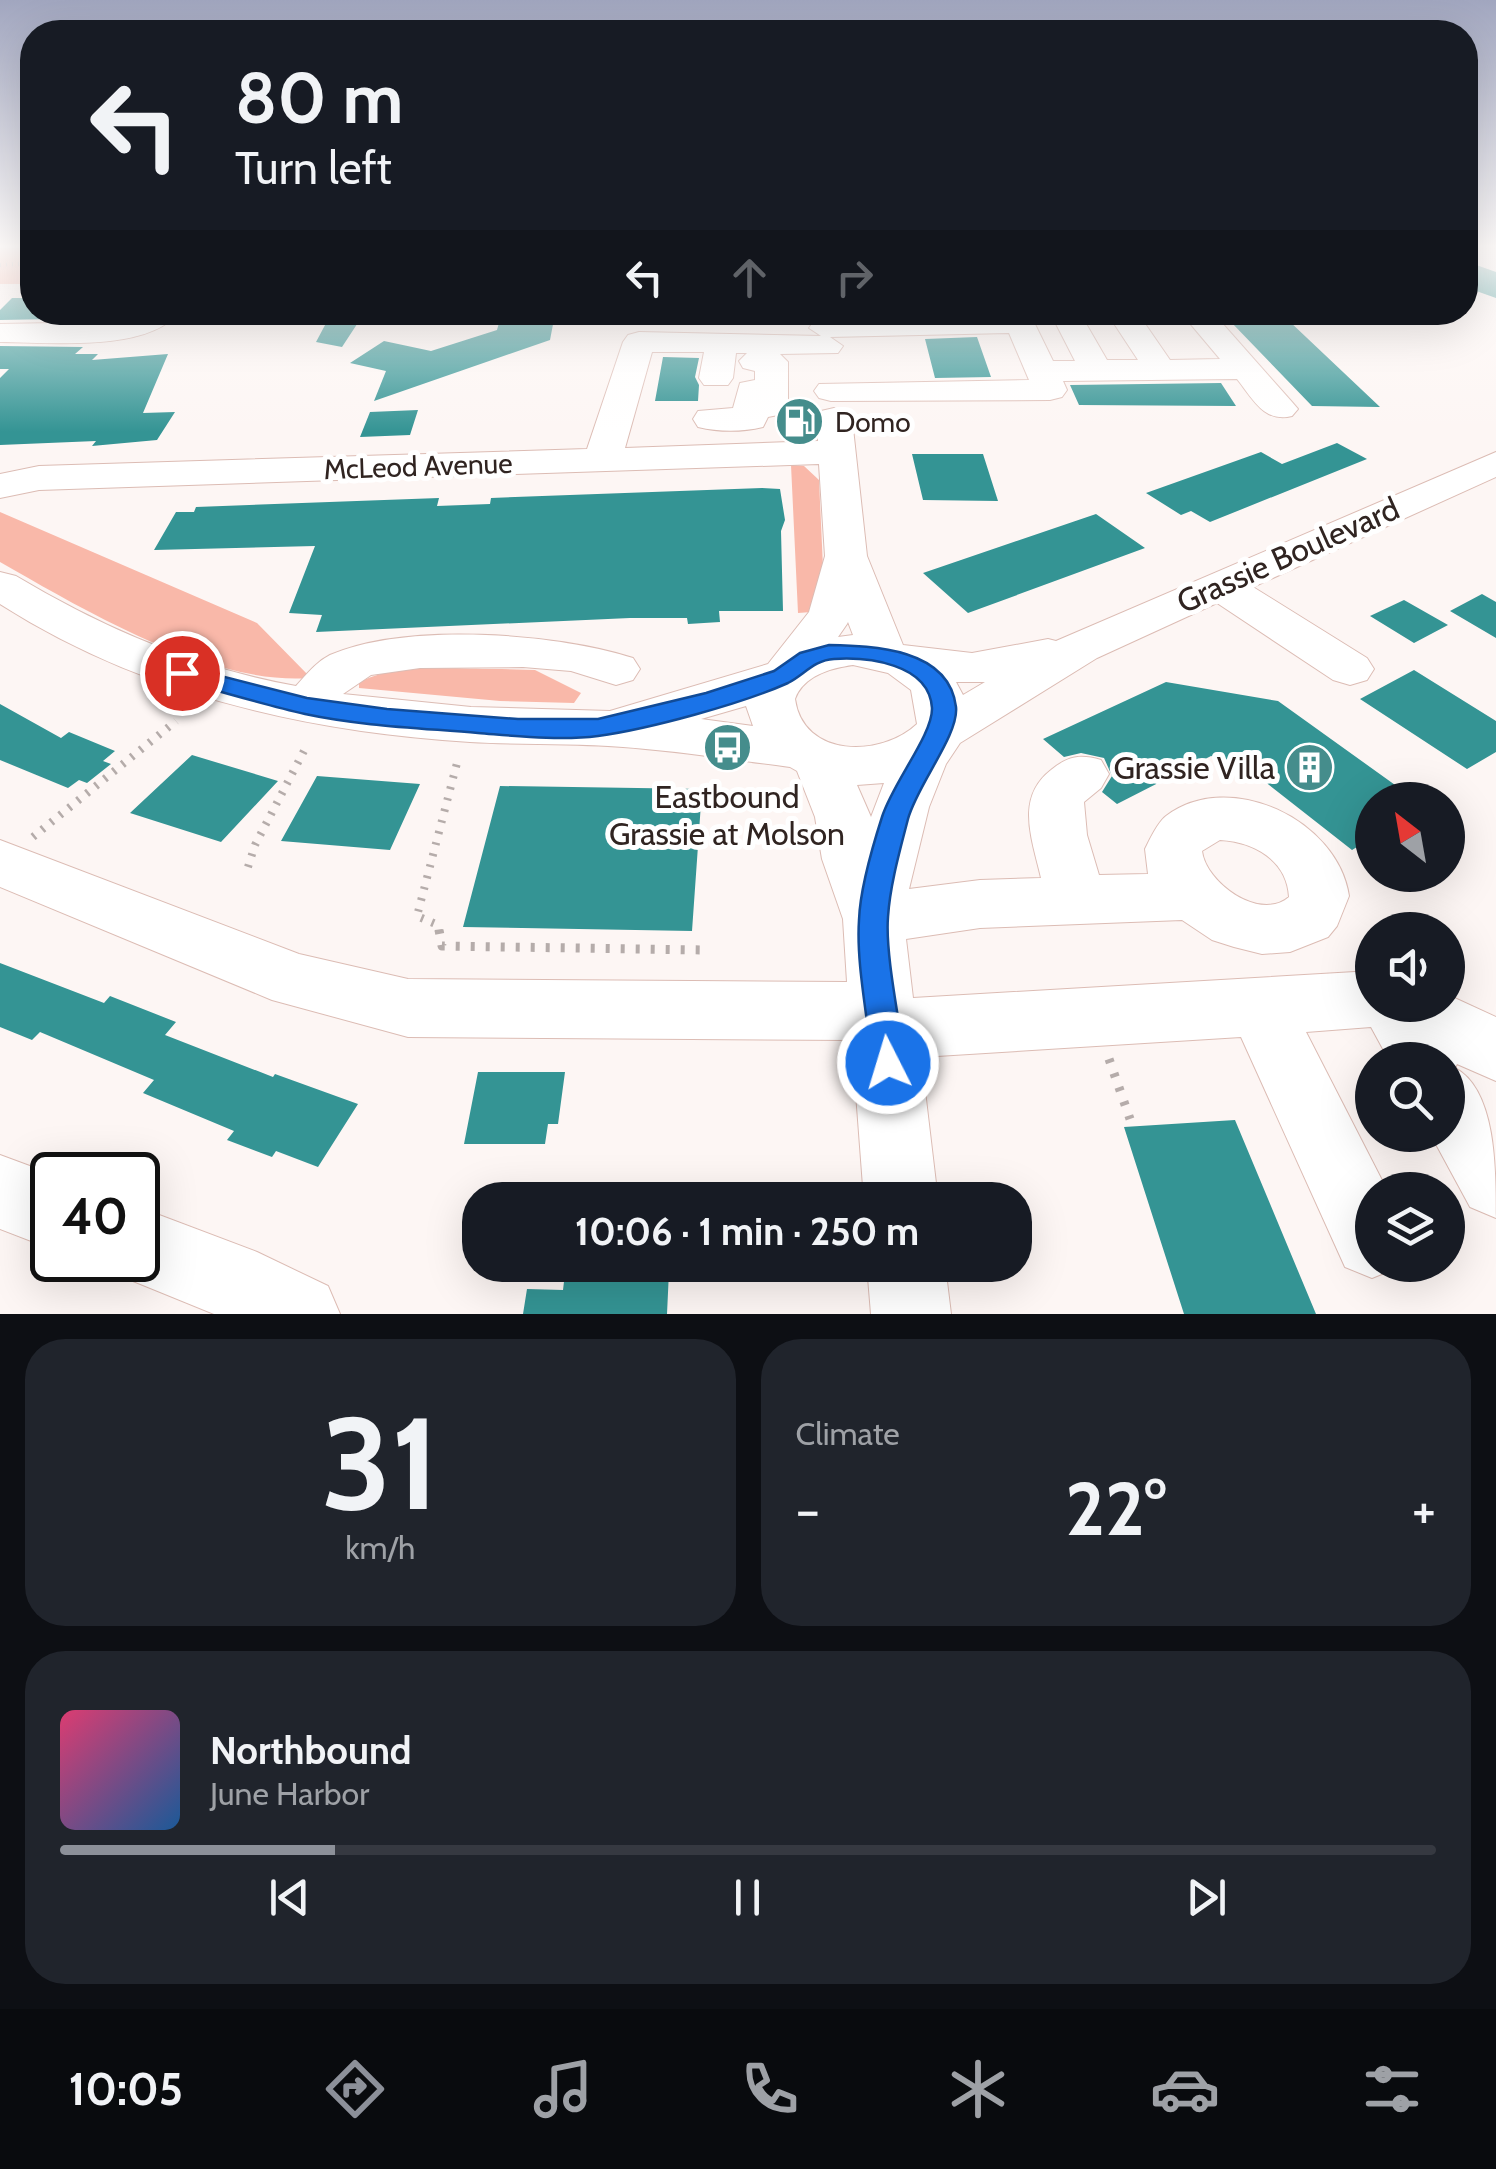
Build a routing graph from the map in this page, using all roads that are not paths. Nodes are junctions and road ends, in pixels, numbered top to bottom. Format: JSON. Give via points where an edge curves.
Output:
{"nodes":[{"id":1,"x":135,"y":325,"type":"edge"},
{"id":2,"x":825,"y":325,"type":"edge"},
{"id":3,"x":1021,"y":325,"type":"edge"},
{"id":4,"x":1072,"y":325,"type":"edge"},
{"id":5,"x":1130,"y":325,"type":"edge"},
{"id":6,"x":1208,"y":325,"type":"edge"},
{"id":7,"x":0,"y":333,"type":"edge"},
{"id":8,"x":722,"y":343,"type":"junction"},
{"id":9,"x":1246,"y":368,"type":"junction"},
{"id":10,"x":1096,"y":370,"type":"junction"},
{"id":11,"x":1160,"y":370,"type":"junction"},
{"id":12,"x":1042,"y":371,"type":"junction"},
{"id":13,"x":753,"y":376,"type":"junction"},
{"id":14,"x":831,"y":391,"type":"junction"},
{"id":15,"x":1280,"y":409,"type":"dead end"},
{"id":16,"x":712,"y":411,"type":"junction"},
{"id":17,"x":837,"y":452,"type":"junction"},
{"id":18,"x":602,"y":461,"type":"junction"},
{"id":19,"x":1496,"y":463,"type":"edge"},
{"id":20,"x":0,"y":486,"type":"edge"},
{"id":21,"x":846,"y":556,"type":"junction"},
{"id":22,"x":0,"y":585,"type":"edge"},
{"id":23,"x":1220,"y":586,"type":"junction"},
{"id":24,"x":1080,"y":647,"type":"junction"},
{"id":25,"x":892,"y":656,"type":"junction"},
{"id":26,"x":616,"y":668,"type":"dead end"},
{"id":27,"x":1350,"y":669,"type":"dead end"},
{"id":28,"x":786,"y":672,"type":"junction"},
{"id":29,"x":306,"y":726,"type":"junction"},
{"id":30,"x":598,"y":728,"type":"junction"},
{"id":31,"x":937,"y":736,"type":"junction"},
{"id":32,"x":810,"y":754,"type":"junction"},
{"id":33,"x":1082,"y":774,"type":"dead end"},
{"id":34,"x":0,"y":863,"type":"edge"},
{"id":35,"x":1191,"y":896,"type":"dead end"},
{"id":36,"x":1074,"y":900,"type":"junction"},
{"id":37,"x":873,"y":919,"type":"junction"},
{"id":38,"x":1355,"y":1001,"type":"edge"},
{"id":39,"x":1259,"y":1005,"type":"junction"},
{"id":40,"x":884,"y":1020,"type":"junction"},
{"id":41,"x":1438,"y":1022,"type":"edge"},
{"id":42,"x":1496,"y":1050,"type":"edge"},
{"id":43,"x":1465,"y":1127,"type":"edge"},
{"id":44,"x":1496,"y":1181,"type":"edge"},
{"id":45,"x":898,"y":1182,"type":"edge"},
{"id":46,"x":0,"y":1192,"type":"edge"},
{"id":47,"x":30,"y":1204,"type":"edge"},
{"id":48,"x":1355,"y":1205,"type":"edge"},
{"id":49,"x":160,"y":1253,"type":"edge"},
{"id":50,"x":908,"y":1282,"type":"edge"},
{"id":51,"x":300,"y":1314,"type":"edge"},
{"id":52,"x":911,"y":1314,"type":"edge"}],
"edges":[{"from":1,"to":7,"type":"street"},
{"from":2,"to":13,"type":"street"},
{"from":2,"to":14,"type":"street"},
{"from":3,"to":12,"type":"street"},
{"from":4,"to":10,"type":"street"},
{"from":5,"to":11,"type":"street"},
{"from":6,"to":9,"type":"street"},
{"from":8,"to":13,"type":"street"},
{"from":8,"to":16,"type":"street"},
{"from":8,"to":18,"type":"street","via":[[639,342]]},
{"from":9,"to":11,"type":"street"},
{"from":9,"to":15,"type":"street"},
{"from":10,"to":11,"type":"street"},
{"from":10,"to":12,"type":"street"},
{"from":12,"to":14,"type":"street","via":[[1050,390]]},
{"from":13,"to":16,"type":"street","via":[[750,419]]},
{"from":14,"to":17,"type":"street"},
{"from":16,"to":17,"type":"street","name":"McLeod Avenue"},
{"from":16,"to":18,"type":"street","name":"McLeod Avenue"},
{"from":17,"to":21,"type":"street"},
{"from":18,"to":20,"type":"street","name":"McLeod Avenue","via":[[38,478]]},
{"from":19,"to":23,"type":"street","name":"Grassie Boulevard"},
{"from":21,"to":25,"type":"street"},
{"from":21,"to":28,"type":"street","via":[[831,614]]},
{"from":22,"to":29,"type":"street","via":[[90,637],[234,690]]},
{"from":23,"to":24,"type":"street","name":"Grassie Boulevard"},
{"from":23,"to":27,"type":"street"},
{"from":24,"to":25,"type":"street","name":"Grassie Boulevard","via":[[972,669]]},
{"from":24,"to":31,"type":"street","name":"Grassie Boulevard"},
{"from":25,"to":28,"type":"street","via":[[829,652]]},
{"from":25,"to":31,"type":"street","via":[[937,688],[944,706]]},
{"from":26,"to":29,"type":"street","via":[[529,652],[378,658],[348,665],[330,678]]},
{"from":28,"to":30,"type":"street","via":[[710,700]]},
{"from":28,"to":32,"type":"street","via":[[772,694],[772,714],[782,733]]},
{"from":29,"to":30,"type":"street"},
{"from":30,"to":32,"type":"street"},
{"from":31,"to":32,"type":"street","via":[[888,765],[858,767]]},
{"from":31,"to":37,"type":"street","via":[[908,781],[895,817]]},
{"from":32,"to":37,"type":"street","via":[[843,818]]},
{"from":33,"to":36,"type":"street","via":[[1057,794],[1054,816]]},
{"from":34,"to":40,"type":"street","via":[[295,982],[408,1008]]},
{"from":35,"to":36,"type":"street"},
{"from":36,"to":37,"type":"street"},
{"from":37,"to":40,"type":"street"},
{"from":38,"to":39,"type":"street"},
{"from":39,"to":40,"type":"street","via":[[1095,1018]]},
{"from":39,"to":48,"type":"street"},
{"from":40,"to":45,"type":"street"},
{"from":41,"to":42,"type":"street"},
{"from":43,"to":44,"type":"street"},
{"from":46,"to":47,"type":"street"},
{"from":49,"to":51,"type":"street"},
{"from":50,"to":52,"type":"street"}]}
